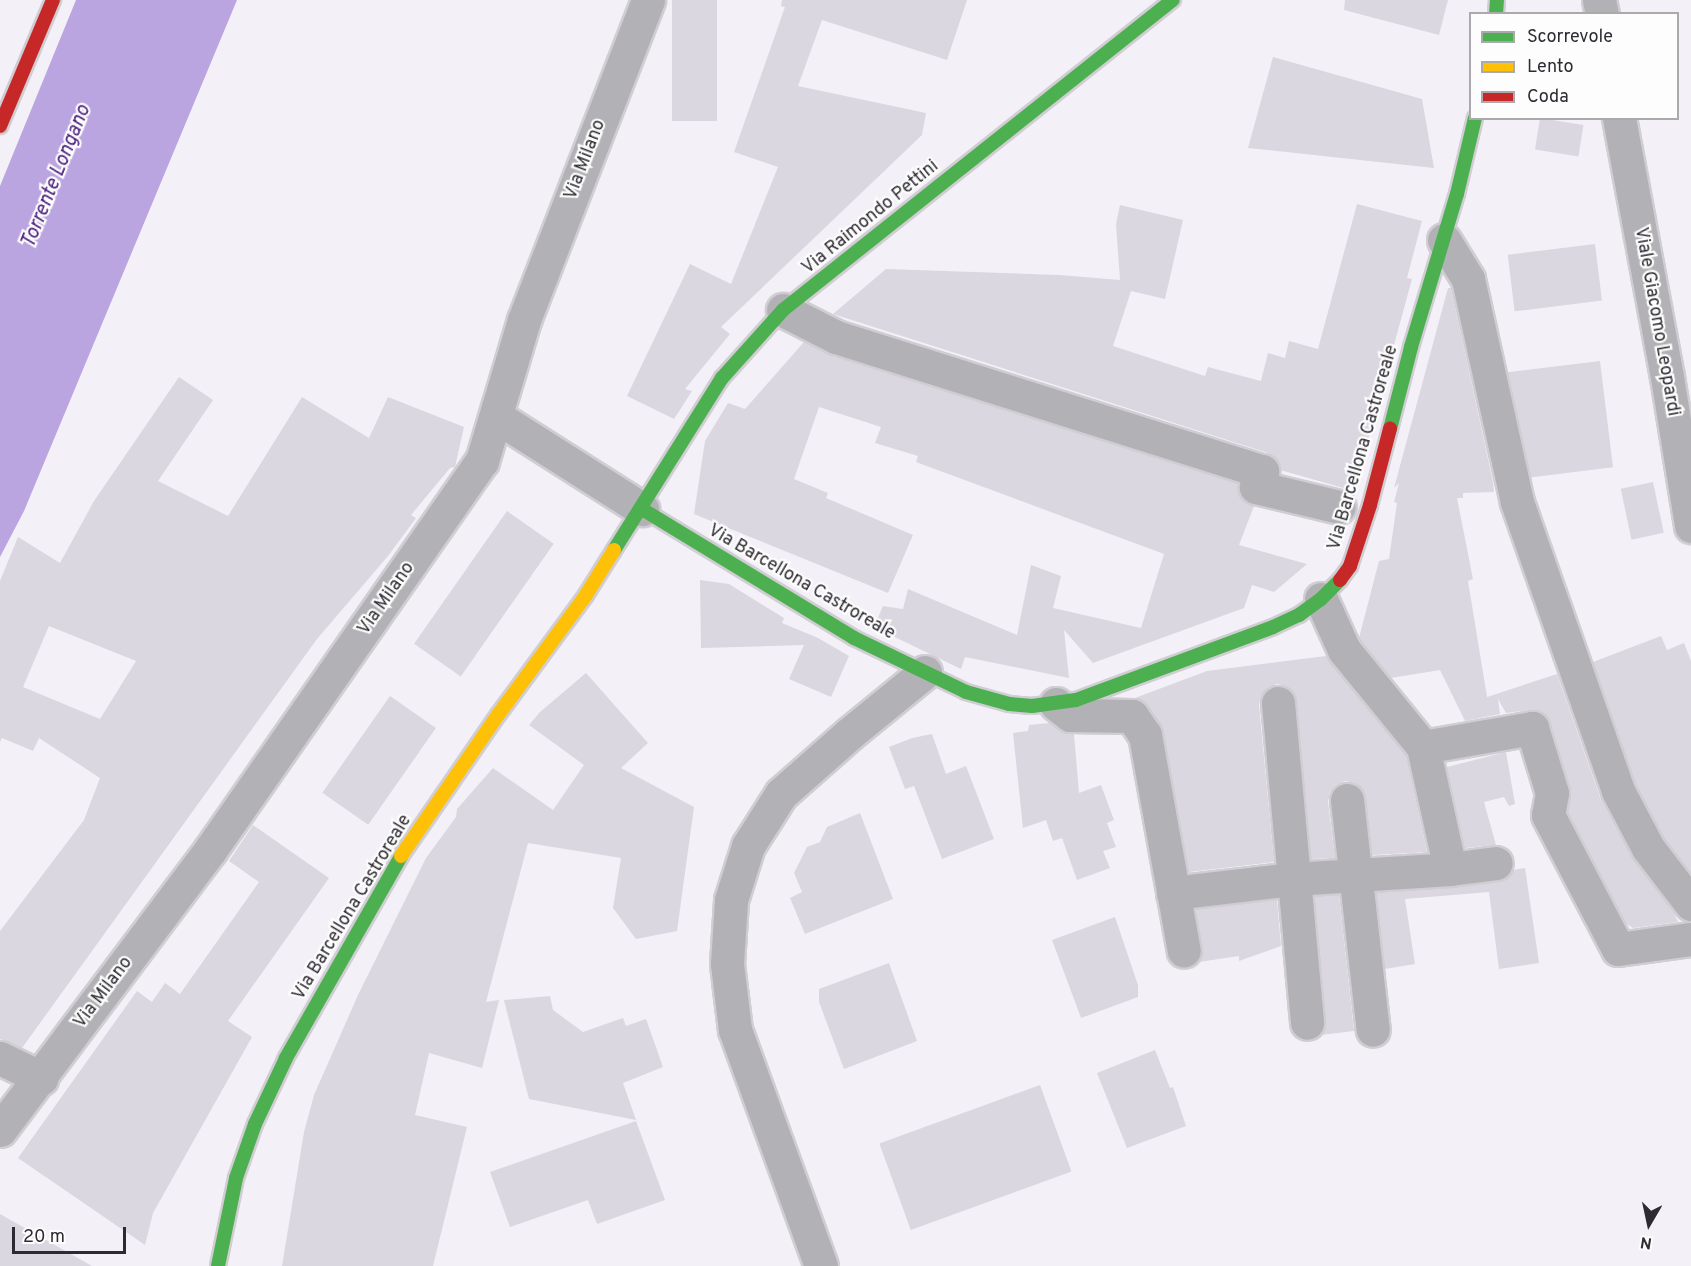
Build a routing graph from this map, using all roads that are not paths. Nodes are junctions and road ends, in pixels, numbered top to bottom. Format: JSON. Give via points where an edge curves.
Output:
{"nodes":[{"id":1,"x":53,"y":0,"type":"edge"},
{"id":2,"x":648,"y":0,"type":"edge"},
{"id":3,"x":1173,"y":0,"type":"edge"},
{"id":4,"x":1474,"y":120,"type":"edge"},
{"id":5,"x":1619,"y":120,"type":"edge"},
{"id":6,"x":0,"y":126,"type":"edge"},
{"id":7,"x":1444,"y":240,"type":"junction"},
{"id":8,"x":783,"y":310,"type":"junction"},
{"id":9,"x":497,"y":417,"type":"junction"},
{"id":10,"x":1339,"y":507,"type":"dead end"},
{"id":11,"x":642,"y":510,"type":"junction"},
{"id":12,"x":1691,"y":526,"type":"edge"},
{"id":13,"x":1321,"y":599,"type":"junction"},
{"id":14,"x":925,"y":672,"type":"junction"},
{"id":15,"x":1278,"y":703,"type":"dead end"},
{"id":16,"x":1056,"y":704,"type":"junction"},
{"id":17,"x":1423,"y":747,"type":"junction"},
{"id":18,"x":1347,"y":800,"type":"dead end"},
{"id":19,"x":1496,"y":863,"type":"dead end"},
{"id":20,"x":1450,"y":869,"type":"junction"},
{"id":21,"x":1354,"y":876,"type":"junction"},
{"id":22,"x":1293,"y":879,"type":"junction"},
{"id":23,"x":1173,"y":894,"type":"junction"},
{"id":24,"x":1691,"y":904,"type":"edge"},
{"id":25,"x":1691,"y":939,"type":"edge"},
{"id":26,"x":1184,"y":951,"type":"dead end"},
{"id":27,"x":1306,"y":1023,"type":"dead end"},
{"id":28,"x":1373,"y":1030,"type":"dead end"},
{"id":29,"x":0,"y":1058,"type":"edge"},
{"id":30,"x":41,"y":1078,"type":"junction"},
{"id":31,"x":0,"y":1130,"type":"edge"},
{"id":32,"x":218,"y":1266,"type":"edge"},
{"id":33,"x":821,"y":1266,"type":"edge"}],
"edges":[{"from":1,"to":6,"type":"street"},
{"from":2,"to":9,"type":"street","name":"Via Milano","via":[[524,320]]},
{"from":3,"to":8,"type":"street","name":"Via Raimondo Pettini"},
{"from":4,"to":7,"type":"street","name":"Via Barcellona Castroreale"},
{"from":5,"to":12,"type":"street","name":"Viale Giacomo Leopardi"},
{"from":7,"to":13,"type":"street","name":"Via Barcellona Castroreale","via":[[1359,542],[1350,566]]},
{"from":7,"to":24,"type":"street","via":[[1468,279],[1517,502],[1618,791],[1648,848]]},
{"from":8,"to":10,"type":"street","via":[[836,337],[1262,471],[1256,487]]},
{"from":8,"to":11,"type":"street","name":"Via Raimondo Pettini","via":[[722,378]]},
{"from":9,"to":11,"type":"street"},
{"from":9,"to":30,"type":"street","name":"Via Milano","via":[[482,461],[376,616],[211,849]]},
{"from":11,"to":14,"type":"street","name":"Via Barcellona Castroreale","via":[[854,638]]},
{"from":11,"to":32,"type":"street","name":"Via Barcellona Castroreale","via":[[586,596],[395,865],[286,1058],[255,1124],[236,1178]]},
{"from":13,"to":16,"type":"street","name":"Via Barcellona Castroreale","via":[[1273,627],[1095,694]]},
{"from":13,"to":17,"type":"street","via":[[1344,650]]},
{"from":14,"to":16,"type":"street","name":"Via Barcellona Castroreale","via":[[988,700],[1032,706]]},
{"from":14,"to":33,"type":"street","via":[[781,794],[748,846],[731,900],[727,964],[735,1030]]},
{"from":15,"to":22,"type":"street"},
{"from":16,"to":23,"type":"street","via":[[1070,715],[1132,716],[1146,735]]},
{"from":17,"to":20,"type":"street"},
{"from":17,"to":25,"type":"street","via":[[1532,728],[1552,793],[1548,815],[1618,949]]},
{"from":18,"to":21,"type":"street"},
{"from":19,"to":20,"type":"street"},
{"from":20,"to":21,"type":"street"},
{"from":21,"to":22,"type":"street"},
{"from":21,"to":28,"type":"street"},
{"from":22,"to":23,"type":"street"},
{"from":22,"to":27,"type":"street"},
{"from":23,"to":26,"type":"street"},
{"from":29,"to":30,"type":"street"},
{"from":30,"to":31,"type":"street","name":"Via Milano"}]}
